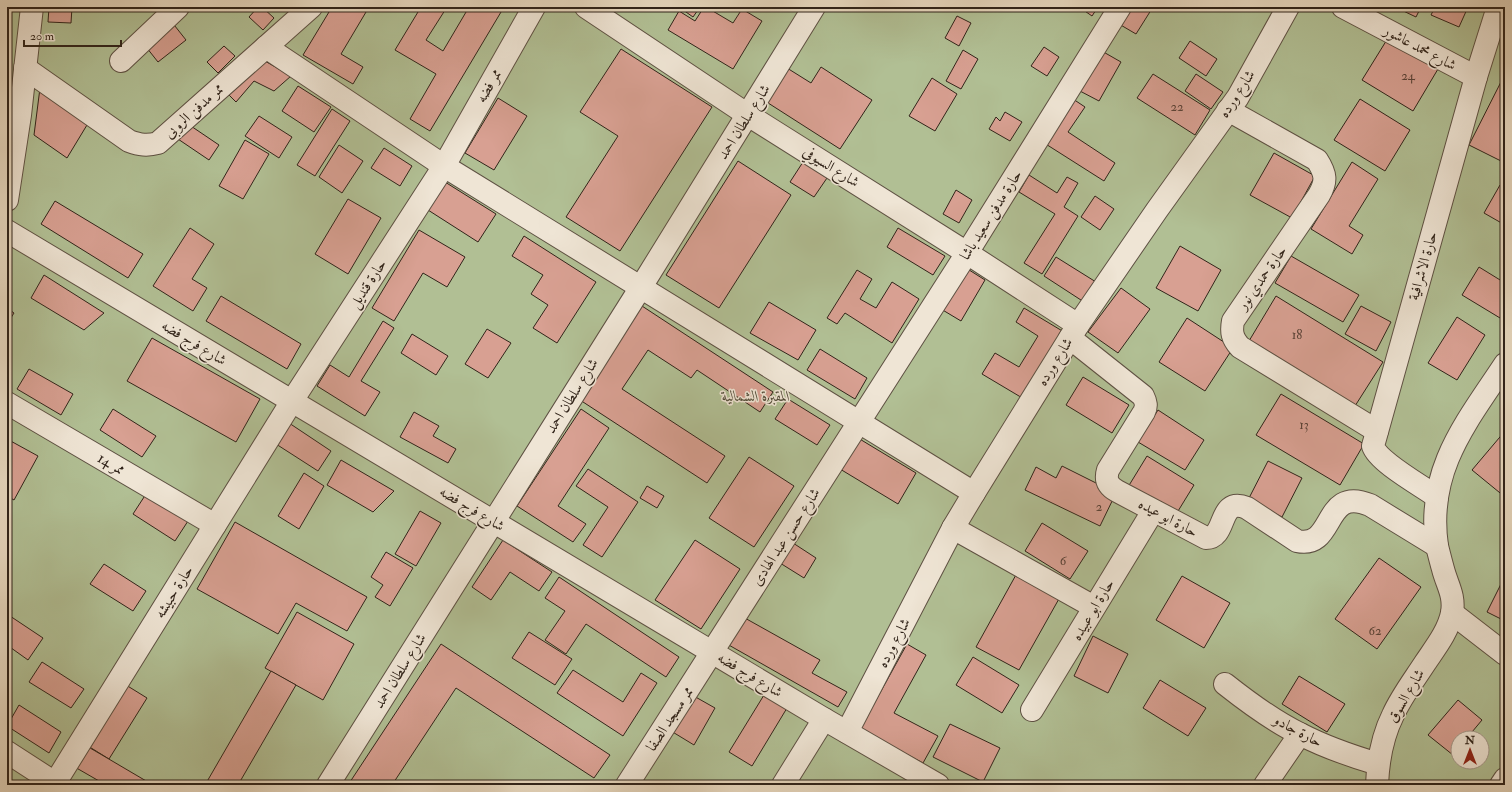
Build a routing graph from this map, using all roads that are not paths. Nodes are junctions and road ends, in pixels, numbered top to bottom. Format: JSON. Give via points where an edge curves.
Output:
{"nodes":[{"id":1,"x":32,"y":7,"type":"edge"},
{"id":2,"x":178,"y":7,"type":"edge"},
{"id":3,"x":312,"y":7,"type":"edge"},
{"id":4,"x":534,"y":7,"type":"edge"},
{"id":5,"x":586,"y":7,"type":"edge"},
{"id":6,"x":814,"y":7,"type":"edge"},
{"id":7,"x":1120,"y":7,"type":"edge"},
{"id":8,"x":1288,"y":7,"type":"edge"},
{"id":9,"x":1343,"y":7,"type":"edge"},
{"id":10,"x":1498,"y":7,"type":"edge"},
{"id":11,"x":266,"y":47,"type":"junction"},
{"id":12,"x":121,"y":61,"type":"dead end"},
{"id":13,"x":25,"y":68,"type":"junction"},
{"id":14,"x":1476,"y":77,"type":"junction"},
{"id":15,"x":1228,"y":110,"type":"junction"},
{"id":16,"x":748,"y":115,"type":"junction"},
{"id":17,"x":444,"y":166,"type":"junction"},
{"id":18,"x":7,"y":200,"type":"edge"},
{"id":19,"x":7,"y":231,"type":"edge"},
{"id":20,"x":968,"y":253,"type":"junction"},
{"id":21,"x":641,"y":287,"type":"junction"},
{"id":22,"x":1074,"y":332,"type":"junction"},
{"id":23,"x":1505,"y":364,"type":"edge"},
{"id":24,"x":292,"y":401,"type":"junction"},
{"id":25,"x":7,"y":403,"type":"edge"},
{"id":26,"x":859,"y":422,"type":"junction"},
{"id":27,"x":1376,"y":431,"type":"junction"},
{"id":28,"x":974,"y":493,"type":"junction"},
{"id":29,"x":1437,"y":496,"type":"junction"},
{"id":30,"x":1153,"y":510,"type":"junction"},
{"id":31,"x":493,"y":521,"type":"junction"},
{"id":32,"x":215,"y":525,"type":"junction"},
{"id":33,"x":954,"y":528,"type":"junction"},
{"id":34,"x":1437,"y":546,"type":"junction"},
{"id":35,"x":1094,"y":607,"type":"junction"},
{"id":36,"x":1452,"y":613,"type":"junction"},
{"id":37,"x":712,"y":652,"type":"junction"},
{"id":38,"x":1505,"y":654,"type":"edge"},
{"id":39,"x":1225,"y":684,"type":"dead end"},
{"id":40,"x":1032,"y":710,"type":"dead end"},
{"id":41,"x":824,"y":719,"type":"junction"},
{"id":42,"x":847,"y":732,"type":"junction"},
{"id":43,"x":1300,"y":734,"type":"junction"},
{"id":44,"x":7,"y":752,"type":"edge"},
{"id":45,"x":1377,"y":775,"type":"edge"},
{"id":46,"x":1505,"y":779,"type":"edge"},
{"id":47,"x":57,"y":784,"type":"edge"},
{"id":48,"x":328,"y":785,"type":"edge"},
{"id":49,"x":627,"y":785,"type":"edge"},
{"id":50,"x":783,"y":785,"type":"edge"},
{"id":51,"x":938,"y":785,"type":"edge"},
{"id":52,"x":1265,"y":785,"type":"edge"},
{"id":53,"x":1501,"y":785,"type":"edge"}],
"edges":[{"from":1,"to":13,"type":"street"},
{"from":2,"to":12,"type":"street"},
{"from":3,"to":11,"type":"street","name":"ممر مدفن الروبى"},
{"from":4,"to":17,"type":"street","name":"ممر فضه"},
{"from":5,"to":16,"type":"street","name":"شارع السيوفي"},
{"from":6,"to":16,"type":"street","name":"شارع سلطان احمد"},
{"from":7,"to":20,"type":"street","name":"حارة مدفن سعيد باشا"},
{"from":8,"to":15,"type":"street","name":"شارع ورده","via":[[1238,97]]},
{"from":9,"to":14,"type":"street","name":"شارع محمد عاشور"},
{"from":10,"to":14,"type":"street","name":"حارة الاشرافية"},
{"from":11,"to":13,"type":"street","name":"ممر مدفن الروبى","via":[[158,143],[148,146],[129,141]]},
{"from":11,"to":17,"type":"street"},
{"from":13,"to":18,"type":"street"},
{"from":14,"to":27,"type":"street","name":"حارة الاشرافية"},
{"from":15,"to":22,"type":"street","name":"شارع ورده"},
{"from":15,"to":27,"type":"street","name":"حارة حمدي نور","via":[[1317,160],[1323,168],[1325,178],[1324,187],[1319,195],[1233,321],[1231,330],[1234,340],[1240,347]]},
{"from":16,"to":20,"type":"street","name":"شارع السيوفي"},
{"from":16,"to":21,"type":"street","name":"شارع سلطان احمد"},
{"from":17,"to":21,"type":"street"},
{"from":17,"to":24,"type":"street","name":"حارة قنديل"},
{"from":19,"to":24,"type":"street","name":"شارع فرج فضه"},
{"from":20,"to":22,"type":"street","name":"شارع السيوفي"},
{"from":20,"to":26,"type":"street","name":"حارة مدفن سعيد باشا"},
{"from":21,"to":26,"type":"street"},
{"from":21,"to":31,"type":"street","name":"شارع سلطان احمد"},
{"from":22,"to":28,"type":"street","name":"شارع ورده"},
{"from":22,"to":30,"type":"street","name":"حارة ابو عيده","via":[[1145,400],[1144,412],[1106,476],[1111,488]]},
{"from":23,"to":29,"type":"street","name":"شارع السوق","via":[[1448,455]]},
{"from":24,"to":31,"type":"street","name":"شارع فرج فضه"},
{"from":24,"to":32,"type":"street","name":"حارة حبيشه"},
{"from":25,"to":32,"type":"street","name":"ممر 14"},
{"from":26,"to":28,"type":"street"},
{"from":26,"to":37,"type":"street","name":"شارع حسن عبد الهادى"},
{"from":27,"to":29,"type":"street","name":"حارة الاشرافية","via":[[1373,446],[1378,456]]},
{"from":28,"to":33,"type":"street","name":"شارع ورده"},
{"from":29,"to":34,"type":"street","name":"شارع السوق"},
{"from":30,"to":34,"type":"street","name":"حارة ابو عيده","via":[[1202,537],[1210,538],[1216,534],[1232,506],[1240,505],[1296,541],[1304,542],[1317,538],[1338,507],[1345,502],[1362,501]]},
{"from":30,"to":35,"type":"street","name":"حارة ابو عبيده"},
{"from":31,"to":37,"type":"street","name":"شارع فرج فضه"},
{"from":31,"to":48,"type":"street","name":"شارع سلطان احمد"},
{"from":32,"to":47,"type":"street","name":"حارة حبيشه"},
{"from":33,"to":35,"type":"street"},
{"from":33,"to":42,"type":"street","name":"شارع ورده"},
{"from":34,"to":36,"type":"street","name":"شارع السوق","via":[[1452,593]]},
{"from":35,"to":40,"type":"street","name":"حارة ابو عبيده"},
{"from":36,"to":38,"type":"street"},
{"from":36,"to":45,"type":"street","name":"شارع السوق","via":[[1446,631],[1393,714],[1386,730]]},
{"from":37,"to":41,"type":"street","name":"شارع فرج فضه"},
{"from":37,"to":49,"type":"street","name":"ممر مسجد الصفا"},
{"from":39,"to":43,"type":"street","name":"حارة جادو","via":[[1249,703]]},
{"from":41,"to":42,"type":"street","name":"شارع فرج فضه"},
{"from":41,"to":50,"type":"street"},
{"from":42,"to":51,"type":"street","name":"شارع فرج فضه"},
{"from":43,"to":45,"type":"street","name":"حارة جادو"},
{"from":43,"to":52,"type":"street"},
{"from":44,"to":47,"type":"street"},
{"from":46,"to":53,"type":"street"}]}
